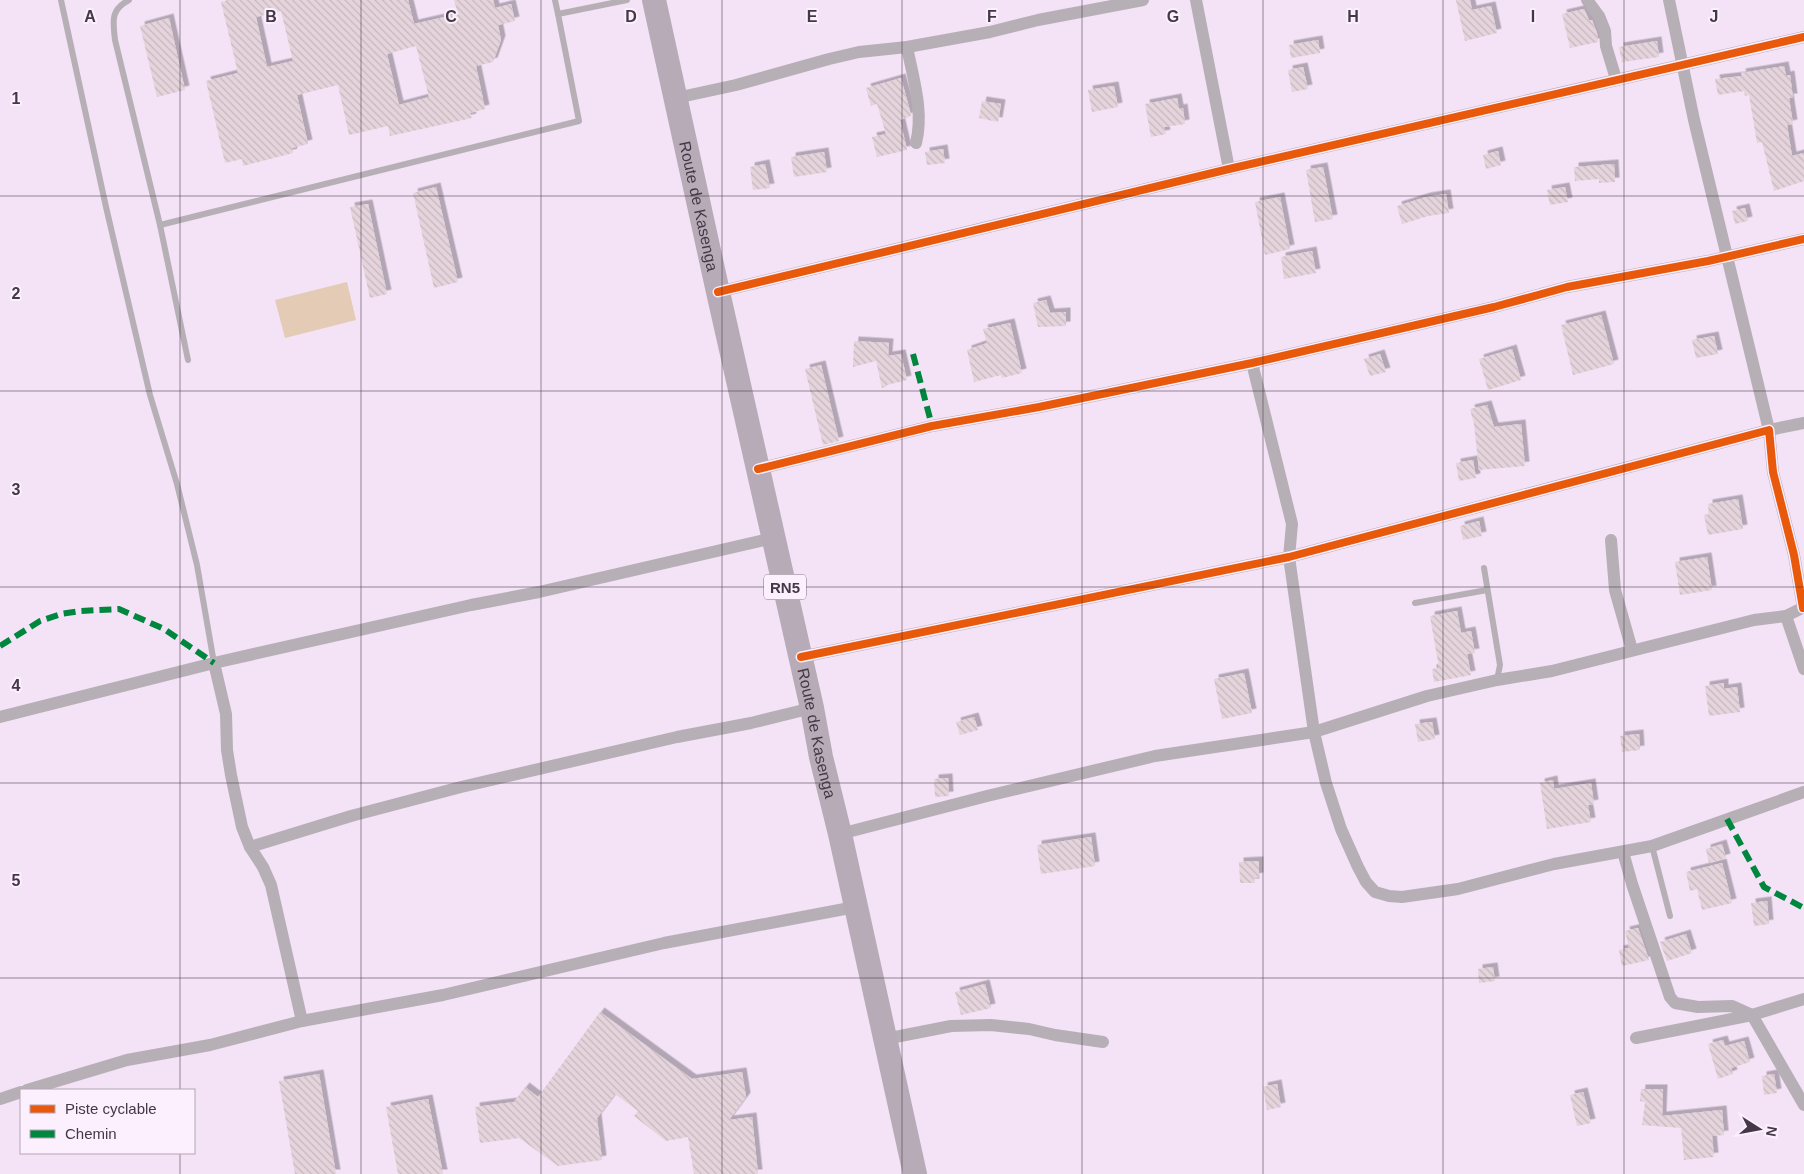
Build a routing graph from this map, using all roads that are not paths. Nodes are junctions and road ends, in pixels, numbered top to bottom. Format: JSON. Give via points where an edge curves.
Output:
{"nodes":[{"id":1,"x":61,"y":0,"type":"edge"},
{"id":2,"x":129,"y":0,"type":"edge"},
{"id":3,"x":555,"y":0,"type":"edge"},
{"id":4,"x":627,"y":0,"type":"edge"},
{"id":5,"x":654,"y":0,"type":"edge"},
{"id":6,"x":1143,"y":0,"type":"edge"},
{"id":7,"x":1196,"y":0,"type":"edge"},
{"id":8,"x":1587,"y":0,"type":"edge"},
{"id":9,"x":1669,"y":0,"type":"edge"},
{"id":10,"x":558,"y":14,"type":"junction"},
{"id":11,"x":1804,"y":37,"type":"edge"},
{"id":12,"x":907,"y":46,"type":"junction"},
{"id":13,"x":1683,"y":64,"type":"junction"},
{"id":14,"x":1616,"y":79,"type":"junction"},
{"id":15,"x":676,"y":98,"type":"junction"},
{"id":16,"x":916,"y":143,"type":"dead end"},
{"id":17,"x":1229,"y":169,"type":"junction"},
{"id":18,"x":160,"y":224,"type":"junction"},
{"id":19,"x":1804,"y":239,"type":"edge"},
{"id":20,"x":1726,"y":256,"type":"junction"},
{"id":21,"x":718,"y":292,"type":"junction"},
{"id":22,"x":188,"y":360,"type":"dead end"},
{"id":23,"x":1252,"y":363,"type":"junction"},
{"id":24,"x":1804,"y":422,"type":"edge"},
{"id":25,"x":1768,"y":430,"type":"junction"},
{"id":26,"x":758,"y":469,"type":"junction"},
{"id":27,"x":773,"y":538,"type":"junction"},
{"id":28,"x":1611,"y":540,"type":"dead end"},
{"id":29,"x":1289,"y":557,"type":"junction"},
{"id":30,"x":1484,"y":568,"type":"dead end"},
{"id":31,"x":1488,"y":590,"type":"junction"},
{"id":32,"x":1415,"y":603,"type":"dead end"},
{"id":33,"x":1804,"y":607,"type":"edge"},
{"id":34,"x":1786,"y":616,"type":"junction"},
{"id":35,"x":1632,"y":650,"type":"junction"},
{"id":36,"x":801,"y":657,"type":"junction"},
{"id":37,"x":214,"y":663,"type":"junction"},
{"id":38,"x":1804,"y":669,"type":"edge"},
{"id":39,"x":1497,"y":680,"type":"junction"},
{"id":40,"x":812,"y":708,"type":"junction"},
{"id":41,"x":0,"y":717,"type":"edge"},
{"id":42,"x":1314,"y":732,"type":"junction"},
{"id":43,"x":1804,"y":792,"type":"edge"},
{"id":44,"x":840,"y":834,"type":"junction"},
{"id":45,"x":1652,"y":846,"type":"junction"},
{"id":46,"x":250,"y":847,"type":"junction"},
{"id":47,"x":1624,"y":852,"type":"junction"},
{"id":48,"x":855,"y":907,"type":"junction"},
{"id":49,"x":1670,"y":916,"type":"dead end"},
{"id":50,"x":1804,"y":999,"type":"edge"},
{"id":51,"x":1752,"y":1015,"type":"junction"},
{"id":52,"x":302,"y":1020,"type":"junction"},
{"id":53,"x":1636,"y":1038,"type":"dead end"},
{"id":54,"x":885,"y":1039,"type":"junction"},
{"id":55,"x":1103,"y":1042,"type":"dead end"},
{"id":56,"x":30,"y":1089,"type":"edge"},
{"id":57,"x":20,"y":1092,"type":"edge"},
{"id":58,"x":0,"y":1099,"type":"edge"},
{"id":59,"x":1804,"y":1106,"type":"edge"},
{"id":60,"x":915,"y":1174,"type":"edge"}],
"edges":[{"from":1,"to":37,"type":"lane","via":[[150,395],[197,565]]},
{"from":2,"to":18,"type":"lane","via":[[119,5],[113,19],[115,40]]},
{"from":3,"to":10,"type":"lane"},
{"from":4,"to":10,"type":"lane"},
{"from":5,"to":15,"type":"highway","name":"Route de Kasenga","number":"RN5"},
{"from":6,"to":12,"type":"street"},
{"from":7,"to":17,"type":"street"},
{"from":8,"to":14,"type":"street","via":[[1599,16]]},
{"from":9,"to":13,"type":"street"},
{"from":10,"to":18,"type":"lane","via":[[579,121]]},
{"from":11,"to":13,"type":"street"},
{"from":12,"to":15,"type":"street","via":[[859,52]]},
{"from":12,"to":16,"type":"street","via":[[918,100],[919,133]]},
{"from":13,"to":14,"type":"street"},
{"from":13,"to":20,"type":"street"},
{"from":14,"to":17,"type":"street"},
{"from":15,"to":21,"type":"highway","name":"Route de Kasenga","number":"RN5"},
{"from":17,"to":21,"type":"street"},
{"from":18,"to":22,"type":"lane"},
{"from":19,"to":20,"type":"street"},
{"from":20,"to":23,"type":"street","via":[[1567,287]]},
{"from":20,"to":25,"type":"street"},
{"from":21,"to":26,"type":"highway","name":"Route de Kasenga","number":"RN5"},
{"from":23,"to":26,"type":"street","via":[[932,426]]},
{"from":23,"to":29,"type":"street","via":[[1292,524]]},
{"from":24,"to":25,"type":"street"},
{"from":25,"to":29,"type":"street"},
{"from":25,"to":33,"type":"street","via":[[1773,472]]},
{"from":26,"to":27,"type":"highway","name":"Route de Kasenga","number":"RN5"},
{"from":27,"to":36,"type":"highway","name":"Route de Kasenga","number":"RN5"},
{"from":27,"to":37,"type":"street"},
{"from":28,"to":35,"type":"street","via":[[1615,590]]},
{"from":29,"to":36,"type":"street"},
{"from":29,"to":42,"type":"street"},
{"from":30,"to":31,"type":"lane"},
{"from":31,"to":32,"type":"lane"},
{"from":31,"to":39,"type":"lane","via":[[1500,665]]},
{"from":33,"to":34,"type":"street"},
{"from":34,"to":35,"type":"street","via":[[1754,620]]},
{"from":34,"to":38,"type":"street"},
{"from":35,"to":39,"type":"street","via":[[1552,671]]},
{"from":36,"to":40,"type":"highway","name":"Route de Kasenga","number":"RN5"},
{"from":37,"to":41,"type":"street"},
{"from":37,"to":46,"type":"street","via":[[226,714],[231,775],[242,827]]},
{"from":39,"to":42,"type":"street","via":[[1427,696]]},
{"from":40,"to":44,"type":"highway","name":"Route de Kasenga","number":"RN5"},
{"from":40,"to":46,"type":"street","via":[[461,787]]},
{"from":42,"to":44,"type":"street","via":[[1155,756]]},
{"from":42,"to":47,"type":"street","via":[[1341,829],[1358,868],[1375,892],[1402,897],[1458,889],[1554,864]]},
{"from":43,"to":45,"type":"street"},
{"from":44,"to":48,"type":"highway","name":"Route de Kasenga","number":"RN5"},
{"from":45,"to":47,"type":"street"},
{"from":45,"to":49,"type":"lane"},
{"from":46,"to":52,"type":"street","via":[[271,885]]},
{"from":47,"to":51,"type":"street","via":[[1673,1001],[1698,1006],[1732,1006]]},
{"from":48,"to":52,"type":"street","via":[[664,943],[443,995]]},
{"from":48,"to":54,"type":"highway","name":"Route de Kasenga","number":"RN5"},
{"from":50,"to":51,"type":"street"},
{"from":51,"to":53,"type":"street"},
{"from":51,"to":59,"type":"street"},
{"from":52,"to":56,"type":"street","via":[[210,1045],[127,1060]]},
{"from":54,"to":55,"type":"street","via":[[951,1026],[991,1026]]},
{"from":54,"to":60,"type":"highway","name":"Route de Kasenga","number":"RN5"},
{"from":57,"to":58,"type":"street"}]}
